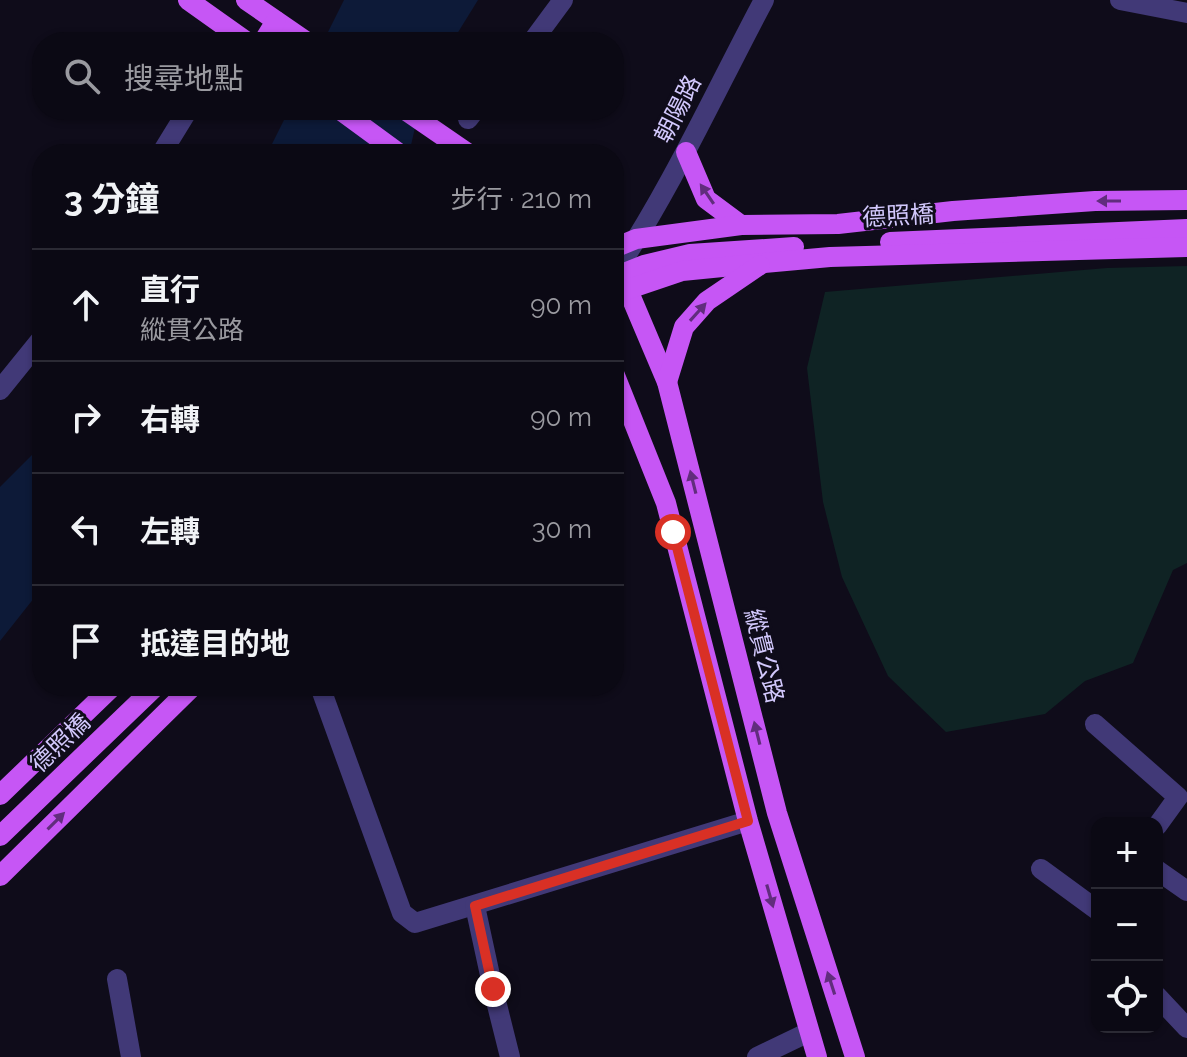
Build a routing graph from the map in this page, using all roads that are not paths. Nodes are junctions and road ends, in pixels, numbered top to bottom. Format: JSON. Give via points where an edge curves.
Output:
{"nodes":[{"id":1,"x":188,"y":0,"type":"edge"},
{"id":2,"x":563,"y":0,"type":"edge"},
{"id":3,"x":764,"y":0,"type":"edge"},
{"id":4,"x":1120,"y":0,"type":"edge"},
{"id":5,"x":262,"y":8,"type":"edge"},
{"id":6,"x":1187,"y":13,"type":"edge"},
{"id":7,"x":228,"y":32,"type":"edge"},
{"id":8,"x":263,"y":32,"type":"edge"},
{"id":9,"x":294,"y":32,"type":"edge"},
{"id":10,"x":539,"y":32,"type":"edge"},
{"id":11,"x":182,"y":120,"type":"edge"},
{"id":12,"x":354,"y":120,"type":"edge"},
{"id":13,"x":420,"y":120,"type":"edge"},
{"id":14,"x":167,"y":144,"type":"edge"},
{"id":15,"x":386,"y":144,"type":"edge"},
{"id":16,"x":454,"y":144,"type":"edge"},
{"id":17,"x":686,"y":152,"type":"junction"},
{"id":18,"x":1187,"y":200,"type":"edge"},
{"id":19,"x":1187,"y":218,"type":"edge"},
{"id":20,"x":741,"y":225,"type":"junction"},
{"id":21,"x":1187,"y":229,"type":"edge"},
{"id":22,"x":624,"y":236,"type":"edge"},
{"id":23,"x":636,"y":239,"type":"junction"},
{"id":24,"x":624,"y":244,"type":"edge"},
{"id":25,"x":1187,"y":247,"type":"edge"},
{"id":26,"x":624,"y":258,"type":"edge"},
{"id":27,"x":764,"y":263,"type":"junction"},
{"id":28,"x":624,"y":264,"type":"edge"},
{"id":29,"x":624,"y":276,"type":"edge"},
{"id":30,"x":624,"y":279,"type":"edge"},
{"id":31,"x":624,"y":296,"type":"edge"},
{"id":32,"x":32,"y":350,"type":"edge"},
{"id":33,"x":667,"y":382,"type":"junction"},
{"id":34,"x":0,"y":390,"type":"edge"},
{"id":35,"x":624,"y":396,"type":"edge"},
{"id":36,"x":624,"y":418,"type":"edge"},
{"id":37,"x":637,"y":426,"type":"junction"},
{"id":38,"x":103,"y":696,"type":"edge"},
{"id":39,"x":128,"y":696,"type":"edge"},
{"id":40,"x":146,"y":696,"type":"edge"},
{"id":41,"x":183,"y":696,"type":"edge"},
{"id":42,"x":323,"y":696,"type":"edge"},
{"id":43,"x":1095,"y":724,"type":"dead end"},
{"id":44,"x":0,"y":795,"type":"edge"},
{"id":45,"x":777,"y":813,"type":"junction"},
{"id":46,"x":1163,"y":818,"type":"edge"},
{"id":47,"x":0,"y":819,"type":"edge"},
{"id":48,"x":748,"y":821,"type":"junction"},
{"id":49,"x":0,"y":836,"type":"edge"},
{"id":50,"x":1041,"y":869,"type":"dead end"},
{"id":51,"x":1163,"y":874,"type":"edge"},
{"id":52,"x":0,"y":876,"type":"edge"},
{"id":53,"x":1187,"y":891,"type":"edge"},
{"id":54,"x":475,"y":906,"type":"junction"},
{"id":55,"x":1091,"y":906,"type":"edge"},
{"id":56,"x":117,"y":979,"type":"dead end"},
{"id":57,"x":1163,"y":1002,"type":"edge"},
{"id":58,"x":1187,"y":1028,"type":"edge"},
{"id":59,"x":809,"y":1032,"type":"junction"},
{"id":60,"x":131,"y":1057,"type":"edge"},
{"id":61,"x":510,"y":1057,"type":"edge"},
{"id":62,"x":757,"y":1057,"type":"edge"},
{"id":63,"x":817,"y":1057,"type":"edge"},
{"id":64,"x":855,"y":1057,"type":"edge"}],
"edges":[{"from":1,"to":7,"type":"main road"},
{"from":2,"to":10,"type":"street"},
{"from":3,"to":17,"type":"street","name":"朝陽路"},
{"from":4,"to":6,"type":"street"},
{"from":5,"to":8,"type":"main road"},
{"from":5,"to":9,"type":"main road"},
{"from":11,"to":14,"type":"street"},
{"from":12,"to":15,"type":"main road"},
{"from":13,"to":16,"type":"main road"},
{"from":20,"to":17,"type":"main road","one_way":true,"via":[[706,199]]},
{"from":17,"to":23,"type":"street","name":"朝陽路"},
{"from":18,"to":20,"type":"main road","one_way":true,"via":[[1095,201],[838,224]]},
{"from":19,"to":26,"type":"main road","name":"德照橋","via":[[695,240]]},
{"from":20,"to":23,"type":"main road"},
{"from":21,"to":29,"type":"main road","name":"德照橋","via":[[690,254]]},
{"from":22,"to":23,"type":"street"},
{"from":23,"to":24,"type":"main road"},
{"from":23,"to":28,"type":"street","name":"朝陽路"},
{"from":25,"to":27,"type":"main road"},
{"from":27,"to":30,"type":"main road"},
{"from":33,"to":27,"type":"main road","one_way":true,"via":[[684,327],[707,301]]},
{"from":31,"to":33,"type":"main road","name":"縱貫公路"},
{"from":32,"to":34,"type":"street"},
{"from":45,"to":33,"type":"main road","name":"縱貫公路","one_way":true},
{"from":35,"to":37,"type":"main road"},
{"from":36,"to":37,"type":"main road"},
{"from":37,"to":48,"type":"main road","via":[[666,503]]},
{"from":38,"to":44,"type":"main road"},
{"from":39,"to":47,"type":"main road","name":"德照橋"},
{"from":40,"to":49,"type":"main road","name":"德照橋"},
{"from":52,"to":41,"type":"main road","one_way":true},
{"from":42,"to":54,"type":"street","via":[[402,913],[415,923]]},
{"from":43,"to":46,"type":"street","via":[[1178,797]]},
{"from":45,"to":48,"type":"main road"},
{"from":64,"to":45,"type":"main road","name":"縱貫公路","one_way":true},
{"from":48,"to":54,"type":"street"},
{"from":48,"to":59,"type":"main road","one_way":true},
{"from":50,"to":55,"type":"street"},
{"from":51,"to":53,"type":"street"},
{"from":54,"to":61,"type":"street"},
{"from":56,"to":60,"type":"street"},
{"from":57,"to":58,"type":"street"},
{"from":59,"to":62,"type":"street"},
{"from":59,"to":63,"type":"main road"}]}
